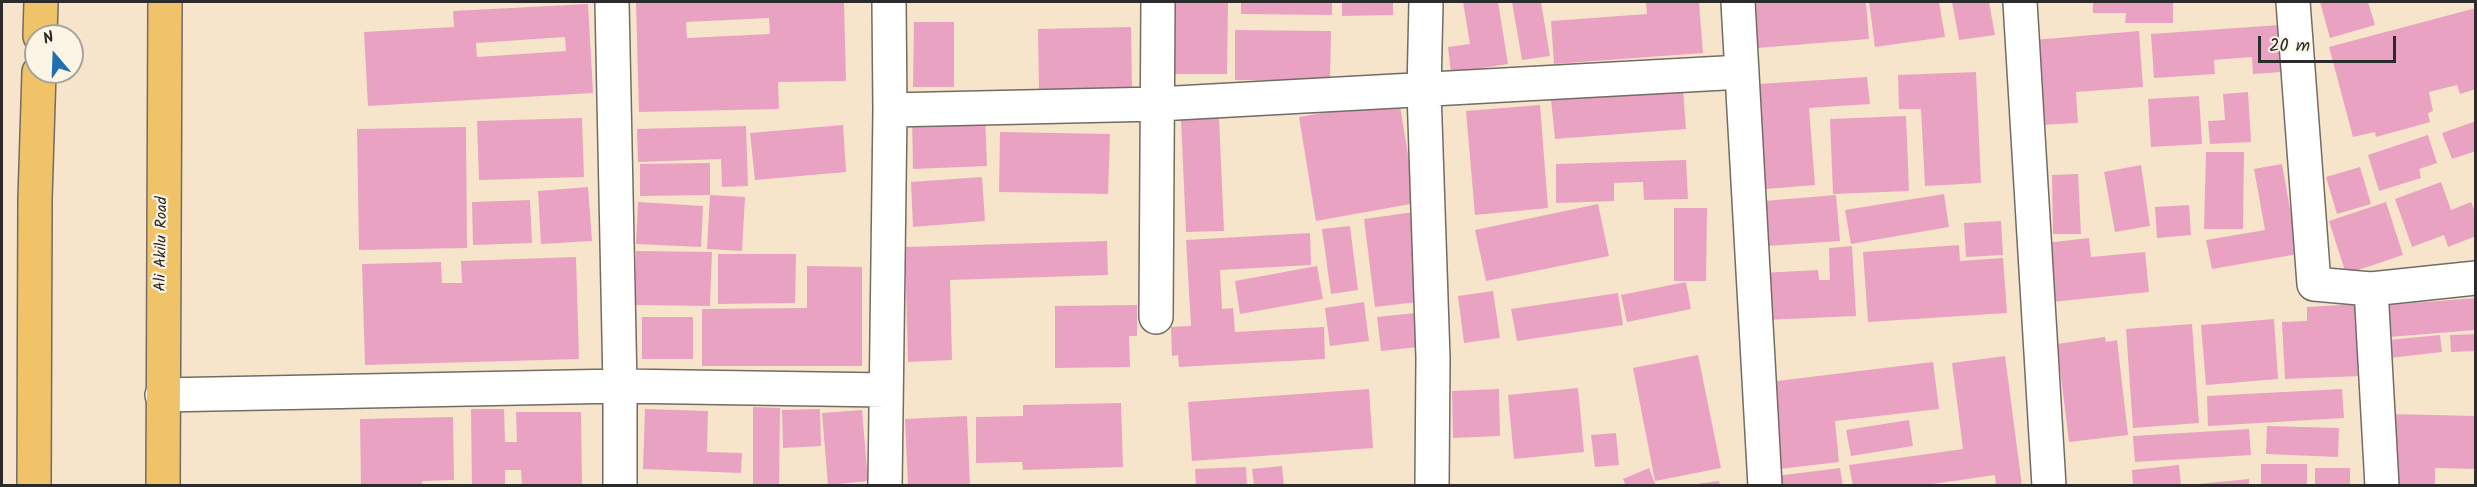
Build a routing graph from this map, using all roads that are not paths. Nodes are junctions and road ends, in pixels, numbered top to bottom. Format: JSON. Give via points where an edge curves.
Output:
{"nodes":[{"id":1,"x":41,"y":2,"type":"edge"},
{"id":2,"x":165,"y":2,"type":"edge"},
{"id":3,"x":612,"y":2,"type":"edge"},
{"id":4,"x":889,"y":2,"type":"edge"},
{"id":5,"x":1158,"y":2,"type":"edge"},
{"id":6,"x":1426,"y":2,"type":"edge"},
{"id":7,"x":1738,"y":2,"type":"edge"},
{"id":8,"x":2020,"y":2,"type":"edge"},
{"id":9,"x":2293,"y":2,"type":"edge"},
{"id":10,"x":40,"y":24,"type":"edge"},
{"id":11,"x":1742,"y":72,"type":"junction"},
{"id":12,"x":39,"y":84,"type":"edge"},
{"id":13,"x":1424,"y":91,"type":"junction"},
{"id":14,"x":1158,"y":104,"type":"junction"},
{"id":15,"x":890,"y":111,"type":"junction"},
{"id":16,"x":2475,"y":278,"type":"edge"},
{"id":17,"x":2371,"y":289,"type":"junction"},
{"id":18,"x":1156,"y":317,"type":"dead end"},
{"id":19,"x":620,"y":386,"type":"junction"},
{"id":20,"x":886,"y":390,"type":"junction"},
{"id":21,"x":162,"y":395,"type":"junction"},
{"id":22,"x":34,"y":486,"type":"edge"},
{"id":23,"x":163,"y":486,"type":"edge"},
{"id":24,"x":620,"y":486,"type":"edge"},
{"id":25,"x":885,"y":486,"type":"edge"},
{"id":26,"x":1432,"y":486,"type":"edge"},
{"id":27,"x":1765,"y":486,"type":"edge"},
{"id":28,"x":2049,"y":486,"type":"edge"},
{"id":29,"x":2382,"y":486,"type":"edge"}],
"edges":[{"from":1,"to":10,"type":"main road"},
{"from":2,"to":21,"type":"main road","name":"Ali Akilu Road"},
{"from":3,"to":19,"type":"street"},
{"from":4,"to":15,"type":"street"},
{"from":5,"to":14,"type":"street"},
{"from":6,"to":13,"type":"street"},
{"from":7,"to":11,"type":"street"},
{"from":8,"to":28,"type":"street"},
{"from":9,"to":17,"type":"street","via":[[2314,284]]},
{"from":11,"to":13,"type":"street"},
{"from":11,"to":27,"type":"street"},
{"from":12,"to":22,"type":"main road"},
{"from":13,"to":14,"type":"street"},
{"from":13,"to":26,"type":"street","via":[[1433,358]]},
{"from":14,"to":15,"type":"street"},
{"from":14,"to":18,"type":"street"},
{"from":15,"to":20,"type":"street"},
{"from":16,"to":17,"type":"street"},
{"from":17,"to":29,"type":"street"},
{"from":19,"to":20,"type":"street"},
{"from":19,"to":21,"type":"street"},
{"from":19,"to":24,"type":"street"},
{"from":20,"to":25,"type":"street"},
{"from":21,"to":23,"type":"main road","name":"Ali Akilu Road"}]}
